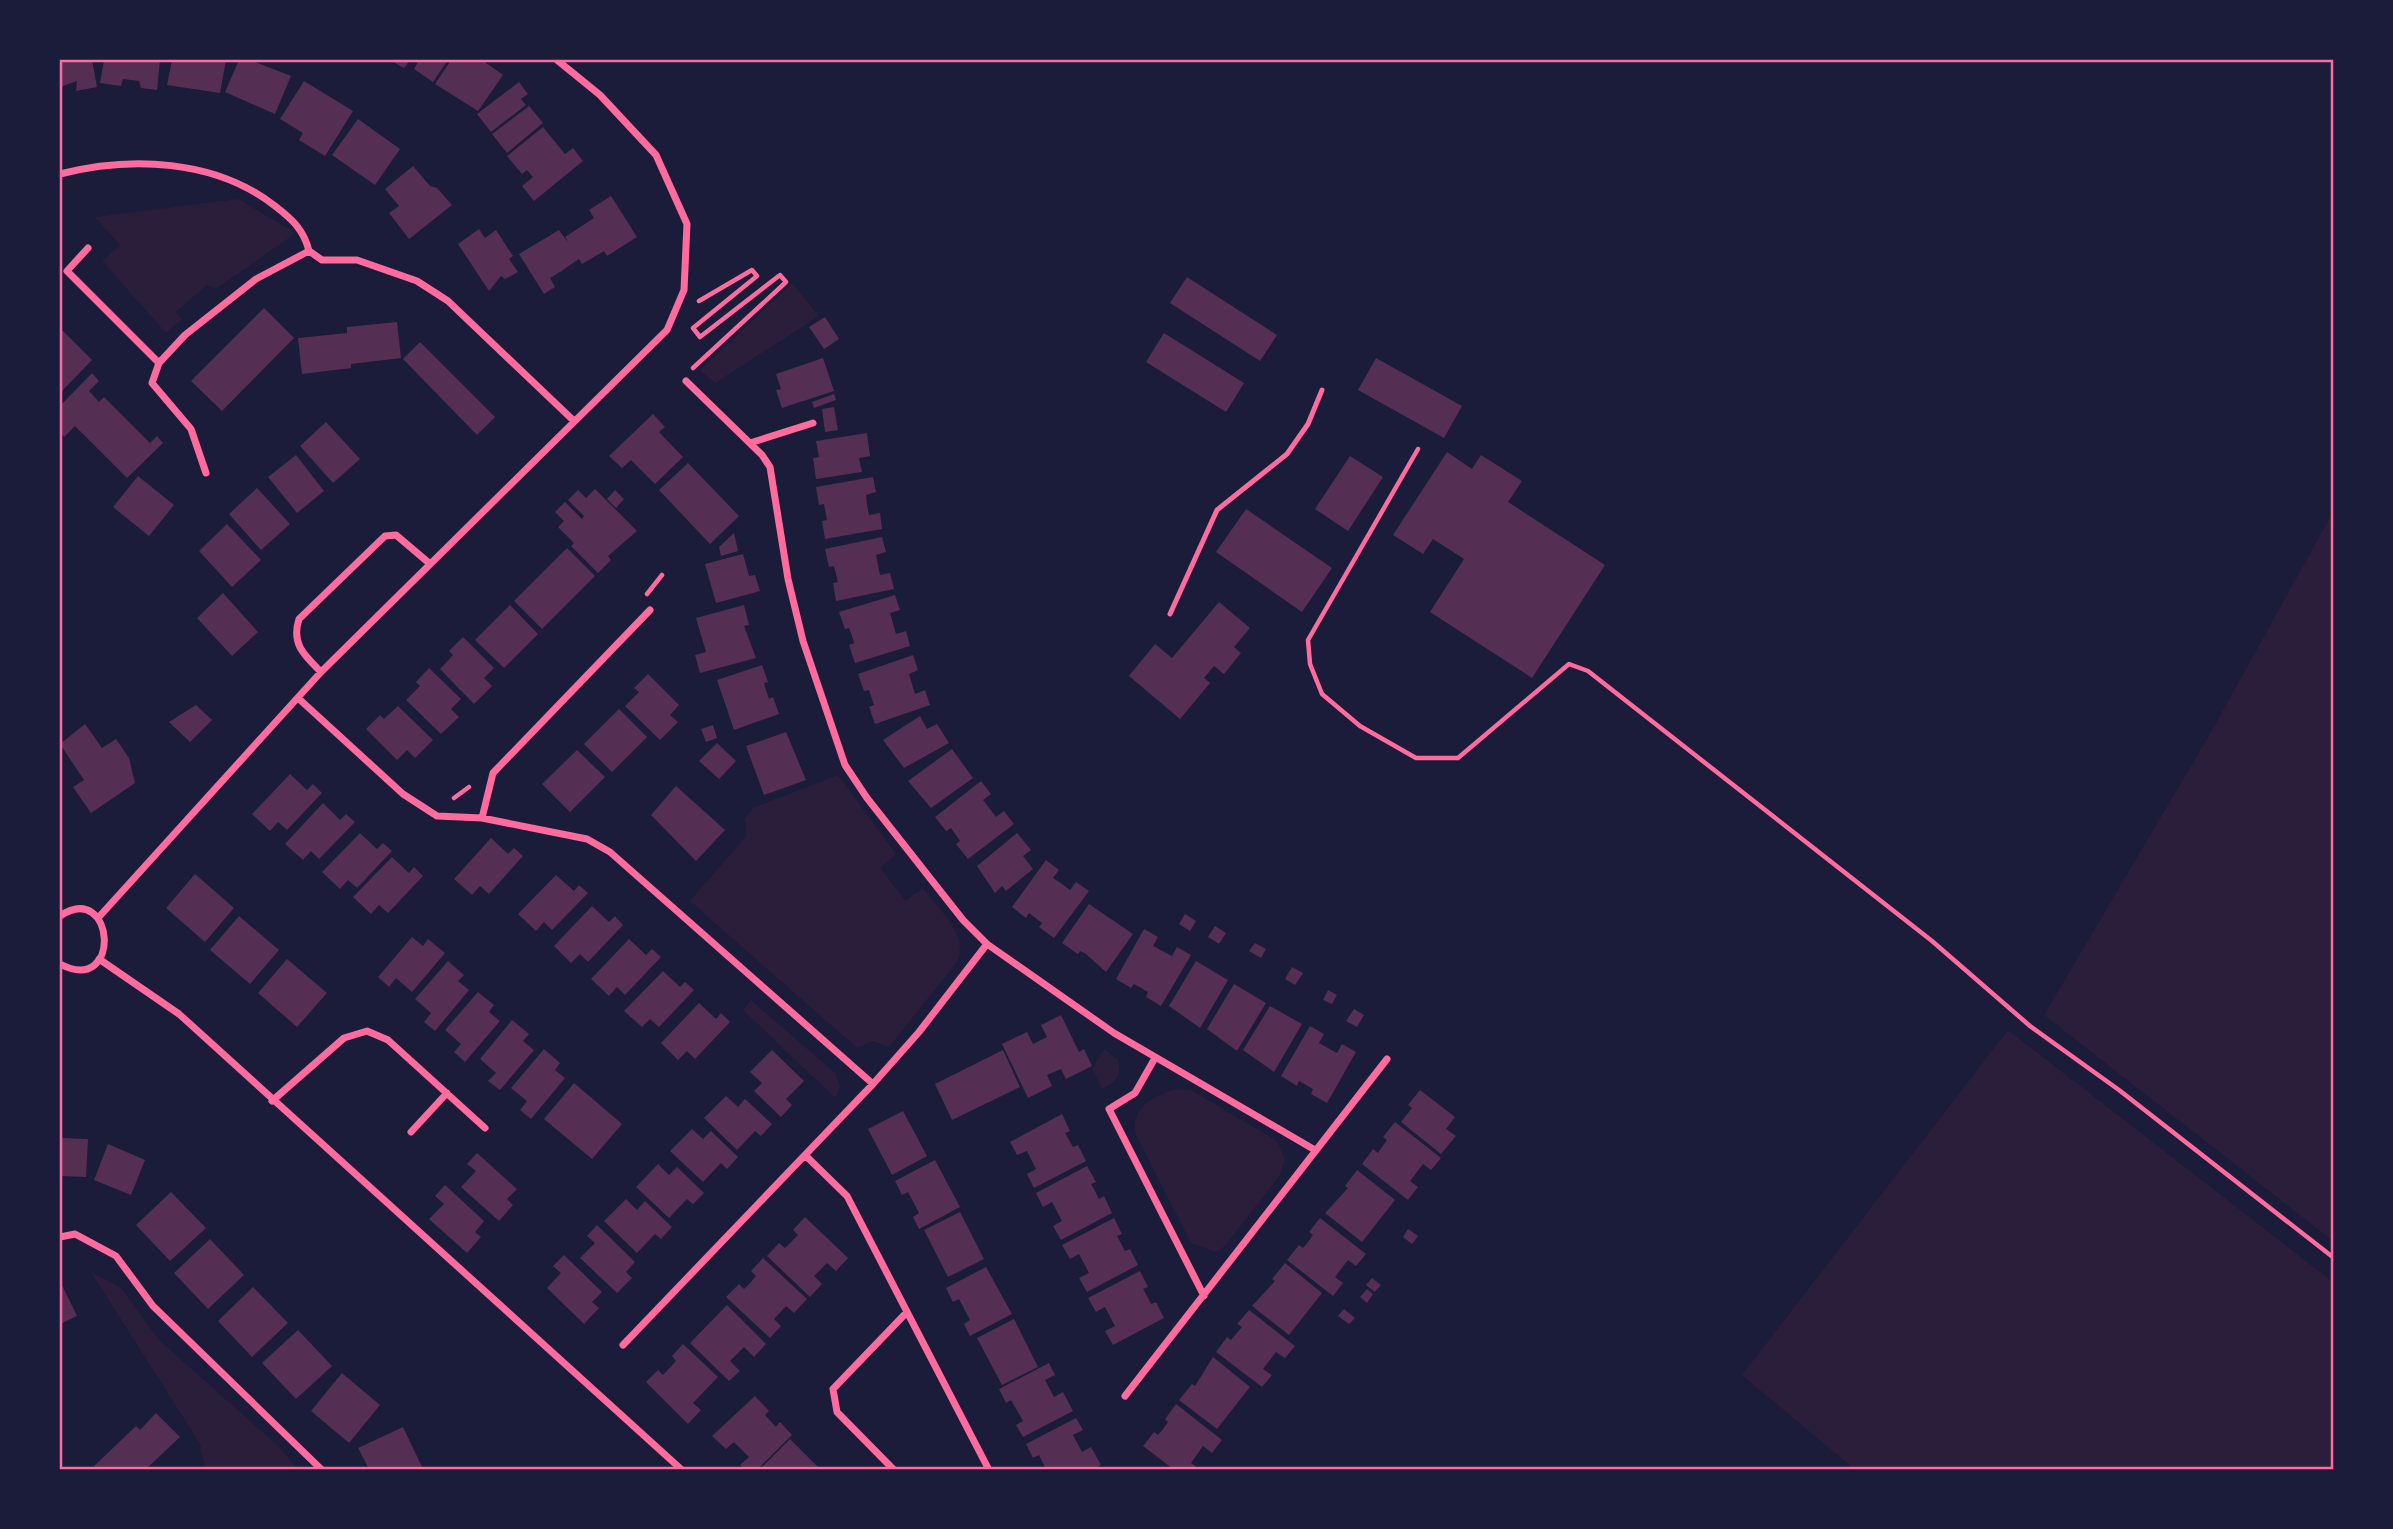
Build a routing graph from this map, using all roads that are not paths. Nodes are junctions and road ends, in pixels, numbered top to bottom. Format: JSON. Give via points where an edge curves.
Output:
{"nodes":[{"id":1,"x":557,"y":60,"type":"edge"},
{"id":2,"x":60,"y":174,"type":"edge"},
{"id":3,"x":88,"y":248,"type":"dead end"},
{"id":4,"x":309,"y":251,"type":"junction"},
{"id":5,"x":159,"y":363,"type":"junction"},
{"id":6,"x":686,"y":381,"type":"dead end"},
{"id":7,"x":1322,"y":390,"type":"dead end"},
{"id":8,"x":574,"y":421,"type":"junction"},
{"id":9,"x":813,"y":423,"type":"dead end"},
{"id":10,"x":750,"y":443,"type":"junction"},
{"id":11,"x":206,"y":473,"type":"dead end"},
{"id":12,"x":429,"y":563,"type":"junction"},
{"id":13,"x":650,"y":610,"type":"dead end"},
{"id":14,"x":1170,"y":614,"type":"dead end"},
{"id":15,"x":321,"y":672,"type":"junction"},
{"id":16,"x":298,"y":698,"type":"junction"},
{"id":17,"x":482,"y":818,"type":"junction"},
{"id":18,"x":60,"y":916,"type":"edge"},
{"id":19,"x":98,"y":918,"type":"junction"},
{"id":20,"x":987,"y":944,"type":"junction"},
{"id":21,"x":99,"y":959,"type":"junction"},
{"id":22,"x":60,"y":965,"type":"edge"},
{"id":23,"x":1154,"y":1058,"type":"junction"},
{"id":24,"x":1387,"y":1059,"type":"dead end"},
{"id":25,"x":873,"y":1084,"type":"junction"},
{"id":26,"x":447,"y":1093,"type":"junction"},
{"id":27,"x":272,"y":1101,"type":"junction"},
{"id":28,"x":485,"y":1128,"type":"dead end"},
{"id":29,"x":411,"y":1132,"type":"dead end"},
{"id":30,"x":1315,"y":1150,"type":"junction"},
{"id":31,"x":806,"y":1156,"type":"junction"},
{"id":32,"x":60,"y":1237,"type":"edge"},
{"id":33,"x":1204,"y":1296,"type":"junction"},
{"id":34,"x":907,"y":1312,"type":"junction"},
{"id":35,"x":623,"y":1345,"type":"dead end"},
{"id":36,"x":1125,"y":1396,"type":"dead end"},
{"id":37,"x":322,"y":1469,"type":"edge"},
{"id":38,"x":682,"y":1469,"type":"edge"},
{"id":39,"x":894,"y":1469,"type":"edge"},
{"id":40,"x":989,"y":1469,"type":"edge"}],
"edges":[{"from":1,"to":8,"type":"street","via":[[600,95],[656,155],[687,224],[684,290],[667,330]]},
{"from":2,"to":4,"type":"street","via":[[127,164],[187,167],[229,180],[266,199],[295,222]]},
{"from":3,"to":5,"type":"street","via":[[67,271]]},
{"from":4,"to":5,"type":"street","via":[[256,279],[185,335]]},
{"from":4,"to":8,"type":"street","via":[[322,260],[357,260],[417,281],[448,301]]},
{"from":5,"to":11,"type":"street","via":[[152,383],[191,429]]},
{"from":6,"to":10,"type":"street"},
{"from":7,"to":14,"type":"lane","via":[[1308,424],[1287,454],[1217,510]]},
{"from":8,"to":12,"type":"street"},
{"from":9,"to":10,"type":"street"},
{"from":10,"to":20,"type":"street","via":[[770,467],[803,641],[845,765],[963,920]]},
{"from":12,"to":15,"type":"street"},
{"from":12,"to":15,"type":"street","via":[[396,535],[385,536],[299,619],[295,632],[298,646]]},
{"from":13,"to":17,"type":"street","via":[[493,773]]},
{"from":15,"to":16,"type":"street"},
{"from":16,"to":17,"type":"street","via":[[419,805],[447,818]]},
{"from":16,"to":19,"type":"street"},
{"from":17,"to":25,"type":"street","via":[[587,839],[610,852]]},
{"from":18,"to":19,"type":"street","via":[[82,910]]},
{"from":19,"to":21,"type":"street","via":[[106,934]]},
{"from":20,"to":23,"type":"street"},
{"from":20,"to":25,"type":"street"},
{"from":21,"to":22,"type":"street","via":[[85,968]]},
{"from":21,"to":27,"type":"street","via":[[179,1014]]},
{"from":23,"to":30,"type":"street"},
{"from":23,"to":33,"type":"street","via":[[1135,1093],[1109,1109]]},
{"from":24,"to":30,"type":"street"},
{"from":25,"to":31,"type":"street"},
{"from":26,"to":27,"type":"street","via":[[388,1040],[368,1031],[344,1038]]},
{"from":26,"to":28,"type":"street"},
{"from":26,"to":29,"type":"street"},
{"from":27,"to":38,"type":"street"},
{"from":30,"to":33,"type":"street"},
{"from":31,"to":34,"type":"street","via":[[847,1196]]},
{"from":31,"to":35,"type":"street"},
{"from":32,"to":37,"type":"street","via":[[75,1234],[116,1256],[153,1306]]},
{"from":33,"to":36,"type":"street"},
{"from":34,"to":39,"type":"street","via":[[833,1389],[837,1412]]},
{"from":34,"to":40,"type":"street"}]}
